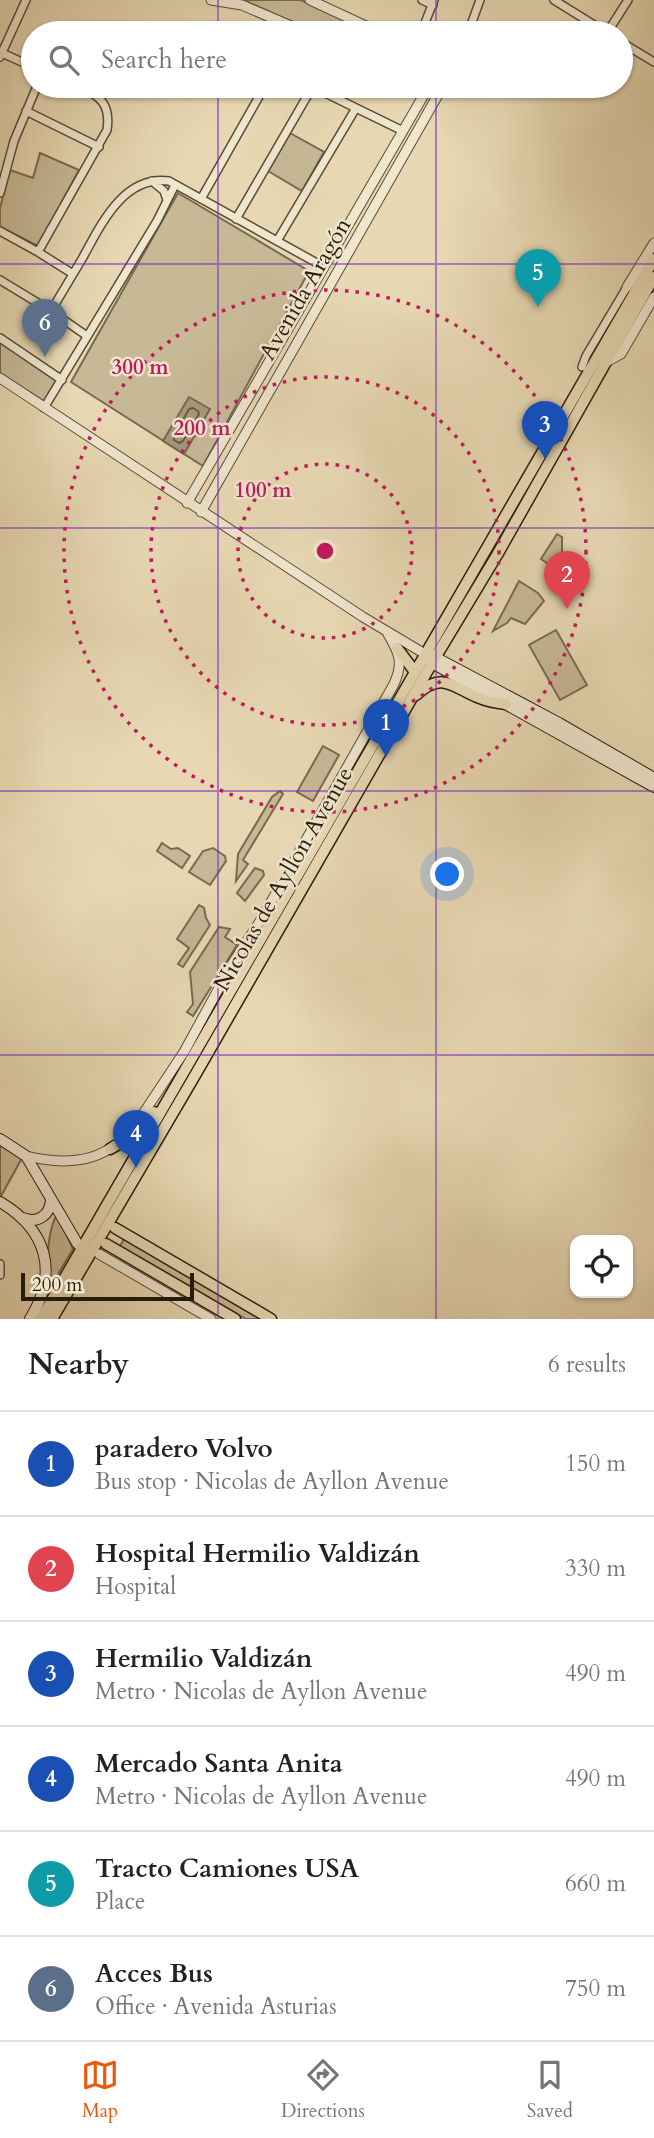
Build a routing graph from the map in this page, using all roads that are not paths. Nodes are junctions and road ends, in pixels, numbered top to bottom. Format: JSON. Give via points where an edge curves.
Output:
{"nodes":[{"id":1,"x":26,"y":0,"type":"edge"},
{"id":2,"x":211,"y":0,"type":"edge"},
{"id":3,"x":310,"y":0,"type":"edge"},
{"id":4,"x":422,"y":0,"type":"edge"},
{"id":5,"x":480,"y":0,"type":"edge"},
{"id":6,"x":554,"y":0,"type":"edge"},
{"id":7,"x":573,"y":0,"type":"edge"},
{"id":8,"x":628,"y":0,"type":"edge"},
{"id":9,"x":434,"y":3,"type":"edge"},
{"id":10,"x":567,"y":9,"type":"junction"},
{"id":11,"x":275,"y":21,"type":"edge"},
{"id":12,"x":355,"y":21,"type":"edge"},
{"id":13,"x":426,"y":21,"type":"edge"},
{"id":14,"x":472,"y":21,"type":"edge"},
{"id":15,"x":587,"y":21,"type":"edge"},
{"id":16,"x":615,"y":21,"type":"edge"},
{"id":17,"x":633,"y":49,"type":"edge"},
{"id":18,"x":1,"y":55,"type":"edge"},
{"id":19,"x":21,"y":62,"type":"edge"},
{"id":20,"x":654,"y":62,"type":"edge"},
{"id":21,"x":32,"y":98,"type":"edge"},
{"id":22,"x":98,"y":98,"type":"edge"},
{"id":23,"x":258,"y":98,"type":"edge"},
{"id":24,"x":306,"y":98,"type":"edge"},
{"id":25,"x":336,"y":98,"type":"edge"},
{"id":26,"x":421,"y":98,"type":"edge"},
{"id":27,"x":436,"y":98,"type":"edge"},
{"id":28,"x":356,"y":108,"type":"junction"},
{"id":29,"x":26,"y":111,"type":"junction"},
{"id":30,"x":402,"y":131,"type":"junction"},
{"id":31,"x":99,"y":147,"type":"junction"},
{"id":32,"x":152,"y":181,"type":"junction"},
{"id":33,"x":175,"y":185,"type":"junction"},
{"id":34,"x":0,"y":192,"type":"edge"},
{"id":35,"x":201,"y":199,"type":"junction"},
{"id":36,"x":167,"y":200,"type":"junction"},
{"id":37,"x":236,"y":219,"type":"junction"},
{"id":38,"x":0,"y":231,"type":"edge"},
{"id":39,"x":277,"y":241,"type":"junction"},
{"id":40,"x":654,"y":243,"type":"edge"},
{"id":41,"x":38,"y":252,"type":"junction"},
{"id":42,"x":654,"y":259,"type":"edge"},
{"id":43,"x":324,"y":267,"type":"junction"},
{"id":44,"x":73,"y":274,"type":"junction"},
{"id":45,"x":652,"y":277,"type":"edge"},
{"id":46,"x":0,"y":281,"type":"edge"},
{"id":47,"x":627,"y":287,"type":"joint"},
{"id":48,"x":654,"y":297,"type":"edge"},
{"id":49,"x":51,"y":311,"type":"junction"},
{"id":50,"x":87,"y":337,"type":"junction"},
{"id":51,"x":0,"y":338,"type":"edge"},
{"id":52,"x":608,"y":361,"type":"junction"},
{"id":53,"x":585,"y":369,"type":"junction"},
{"id":54,"x":0,"y":377,"type":"edge"},
{"id":55,"x":62,"y":380,"type":"junction"},
{"id":56,"x":44,"y":408,"type":"junction"},
{"id":57,"x":187,"y":503,"type":"junction"},
{"id":58,"x":201,"y":512,"type":"junction"},
{"id":59,"x":388,"y":634,"type":"junction"},
{"id":60,"x":397,"y":648,"type":"junction"},
{"id":61,"x":431,"y":657,"type":"junction"},
{"id":62,"x":415,"y":671,"type":"junction"},
{"id":63,"x":409,"y":702,"type":"junction"},
{"id":64,"x":506,"y":704,"type":"junction"},
{"id":65,"x":625,"y":766,"type":"junction"},
{"id":66,"x":654,"y":778,"type":"edge"},
{"id":67,"x":654,"y":787,"type":"edge"},
{"id":68,"x":172,"y":1092,"type":"junction"},
{"id":69,"x":0,"y":1139,"type":"edge"},
{"id":70,"x":110,"y":1149,"type":"junction"},
{"id":71,"x":26,"y":1156,"type":"junction"},
{"id":72,"x":51,"y":1199,"type":"junction"},
{"id":73,"x":0,"y":1202,"type":"edge"},
{"id":74,"x":121,"y":1202,"type":"junction"},
{"id":75,"x":23,"y":1217,"type":"junction"},
{"id":76,"x":116,"y":1228,"type":"junction"},
{"id":77,"x":94,"y":1250,"type":"junction"},
{"id":78,"x":0,"y":1264,"type":"edge"},
{"id":79,"x":0,"y":1275,"type":"edge"},
{"id":80,"x":30,"y":1319,"type":"edge"},
{"id":81,"x":41,"y":1319,"type":"edge"},
{"id":82,"x":52,"y":1319,"type":"edge"},
{"id":83,"x":211,"y":1319,"type":"edge"},
{"id":84,"x":235,"y":1319,"type":"edge"},
{"id":85,"x":271,"y":1319,"type":"edge"}],
"edges":[{"from":1,"to":18,"type":"street"},
{"from":2,"to":11,"type":"street","via":[[242,5]]},
{"from":3,"to":12,"type":"street"},
{"from":4,"to":9,"type":"street"},
{"from":5,"to":14,"type":"street"},
{"from":6,"to":10,"type":"street"},
{"from":7,"to":10,"type":"street"},
{"from":8,"to":16,"type":"street"},
{"from":9,"to":13,"type":"street"},
{"from":10,"to":15,"type":"street"},
{"from":17,"to":20,"type":"street"},
{"from":18,"to":19,"type":"street"},
{"from":21,"to":29,"type":"street"},
{"from":22,"to":31,"type":"street","via":[[109,115]]},
{"from":23,"to":35,"type":"street"},
{"from":24,"to":37,"type":"street"},
{"from":25,"to":28,"type":"street"},
{"from":26,"to":30,"type":"street","name":"Avenida Aragón"},
{"from":27,"to":58,"type":"street","name":"Avenida Aragón"},
{"from":28,"to":30,"type":"street"},
{"from":28,"to":39,"type":"street"},
{"from":29,"to":31,"type":"street"},
{"from":29,"to":34,"type":"street"},
{"from":30,"to":43,"type":"street","name":"Avenida Aragón"},
{"from":31,"to":41,"type":"street"},
{"from":32,"to":33,"type":"street"},
{"from":32,"to":36,"type":"street"},
{"from":32,"to":44,"type":"street","via":[[116,203]]},
{"from":33,"to":35,"type":"street"},
{"from":33,"to":36,"type":"street"},
{"from":35,"to":37,"type":"street"},
{"from":36,"to":50,"type":"street"},
{"from":37,"to":39,"type":"street"},
{"from":38,"to":41,"type":"street"},
{"from":39,"to":43,"type":"street"},
{"from":40,"to":47,"type":"street","name":"Nicolas de Ayllon Avenue"},
{"from":41,"to":44,"type":"street"},
{"from":42,"to":45,"type":"main road","name":"Nicolas de Ayllon Avenue"},
{"from":43,"to":57,"type":"street","name":"Avenida Aragón"},
{"from":44,"to":49,"type":"street"},
{"from":45,"to":52,"type":"main road","name":"Nicolas de Ayllon Avenue"},
{"from":45,"to":53,"type":"main road","name":"Nicolas de Ayllon Avenue"},
{"from":46,"to":49,"type":"street"},
{"from":47,"to":53,"type":"street","name":"Nicolas de Ayllon Avenue","via":[[586,356]]},
{"from":48,"to":52,"type":"street","via":[[621,354]]},
{"from":49,"to":50,"type":"street"},
{"from":50,"to":55,"type":"street"},
{"from":51,"to":55,"type":"street"},
{"from":52,"to":61,"type":"main road","name":"Nicolas de Ayllon Avenue","via":[[497,555]]},
{"from":53,"to":61,"type":"main road","name":"Nicolas de Ayllon Avenue"},
{"from":54,"to":56,"type":"street"},
{"from":55,"to":56,"type":"street"},
{"from":56,"to":57,"type":"street"},
{"from":57,"to":58,"type":"street"},
{"from":58,"to":59,"type":"street"},
{"from":59,"to":60,"type":"street"},
{"from":59,"to":61,"type":"street"},
{"from":60,"to":62,"type":"main road"},
{"from":60,"to":70,"type":"street","name":"Nicolas de Ayllon Avenue","via":[[400,665],[394,684],[262,918],[141,1119]]},
{"from":61,"to":62,"type":"main road","name":"Nicolas de Ayllon Avenue"},
{"from":61,"to":63,"type":"main road","name":"Nicolas de Ayllon Avenue"},
{"from":61,"to":64,"type":"main road"},
{"from":61,"to":65,"type":"main road"},
{"from":62,"to":68,"type":"main road","name":"Nicolas de Ayllon Avenue"},
{"from":63,"to":64,"type":"main road","via":[[430,684],[444,682],[486,701]]},
{"from":63,"to":74,"type":"main road","name":"Nicolas de Ayllon Avenue"},
{"from":64,"to":65,"type":"main road"},
{"from":65,"to":66,"type":"main road"},
{"from":65,"to":67,"type":"main road"},
{"from":68,"to":70,"type":"main road","via":[[141,1128]]},
{"from":68,"to":77,"type":"main road","name":"Nicolas de Ayllon Avenue"},
{"from":69,"to":71,"type":"main road"},
{"from":70,"to":71,"type":"street","via":[[66,1162]]},
{"from":71,"to":72,"type":"main road"},
{"from":72,"to":75,"type":"main road","via":[[43,1217]]},
{"from":72,"to":77,"type":"main road","via":[[72,1236]]},
{"from":73,"to":75,"type":"main road"},
{"from":74,"to":76,"type":"main road"},
{"from":74,"to":77,"type":"main road","name":"Nicolas de Ayllon Avenue"},
{"from":75,"to":80,"type":"main road","via":[[36,1236],[45,1273],[39,1304]]},
{"from":76,"to":77,"type":"main road"},
{"from":76,"to":85,"type":"main road"},
{"from":77,"to":81,"type":"main road","name":"Nicolas de Ayllon Avenue"},
{"from":77,"to":82,"type":"main road","name":"Nicolas de Ayllon Avenue"},
{"from":77,"to":83,"type":"street"},
{"from":77,"to":84,"type":"main road"},
{"from":78,"to":79,"type":"street"}]}
